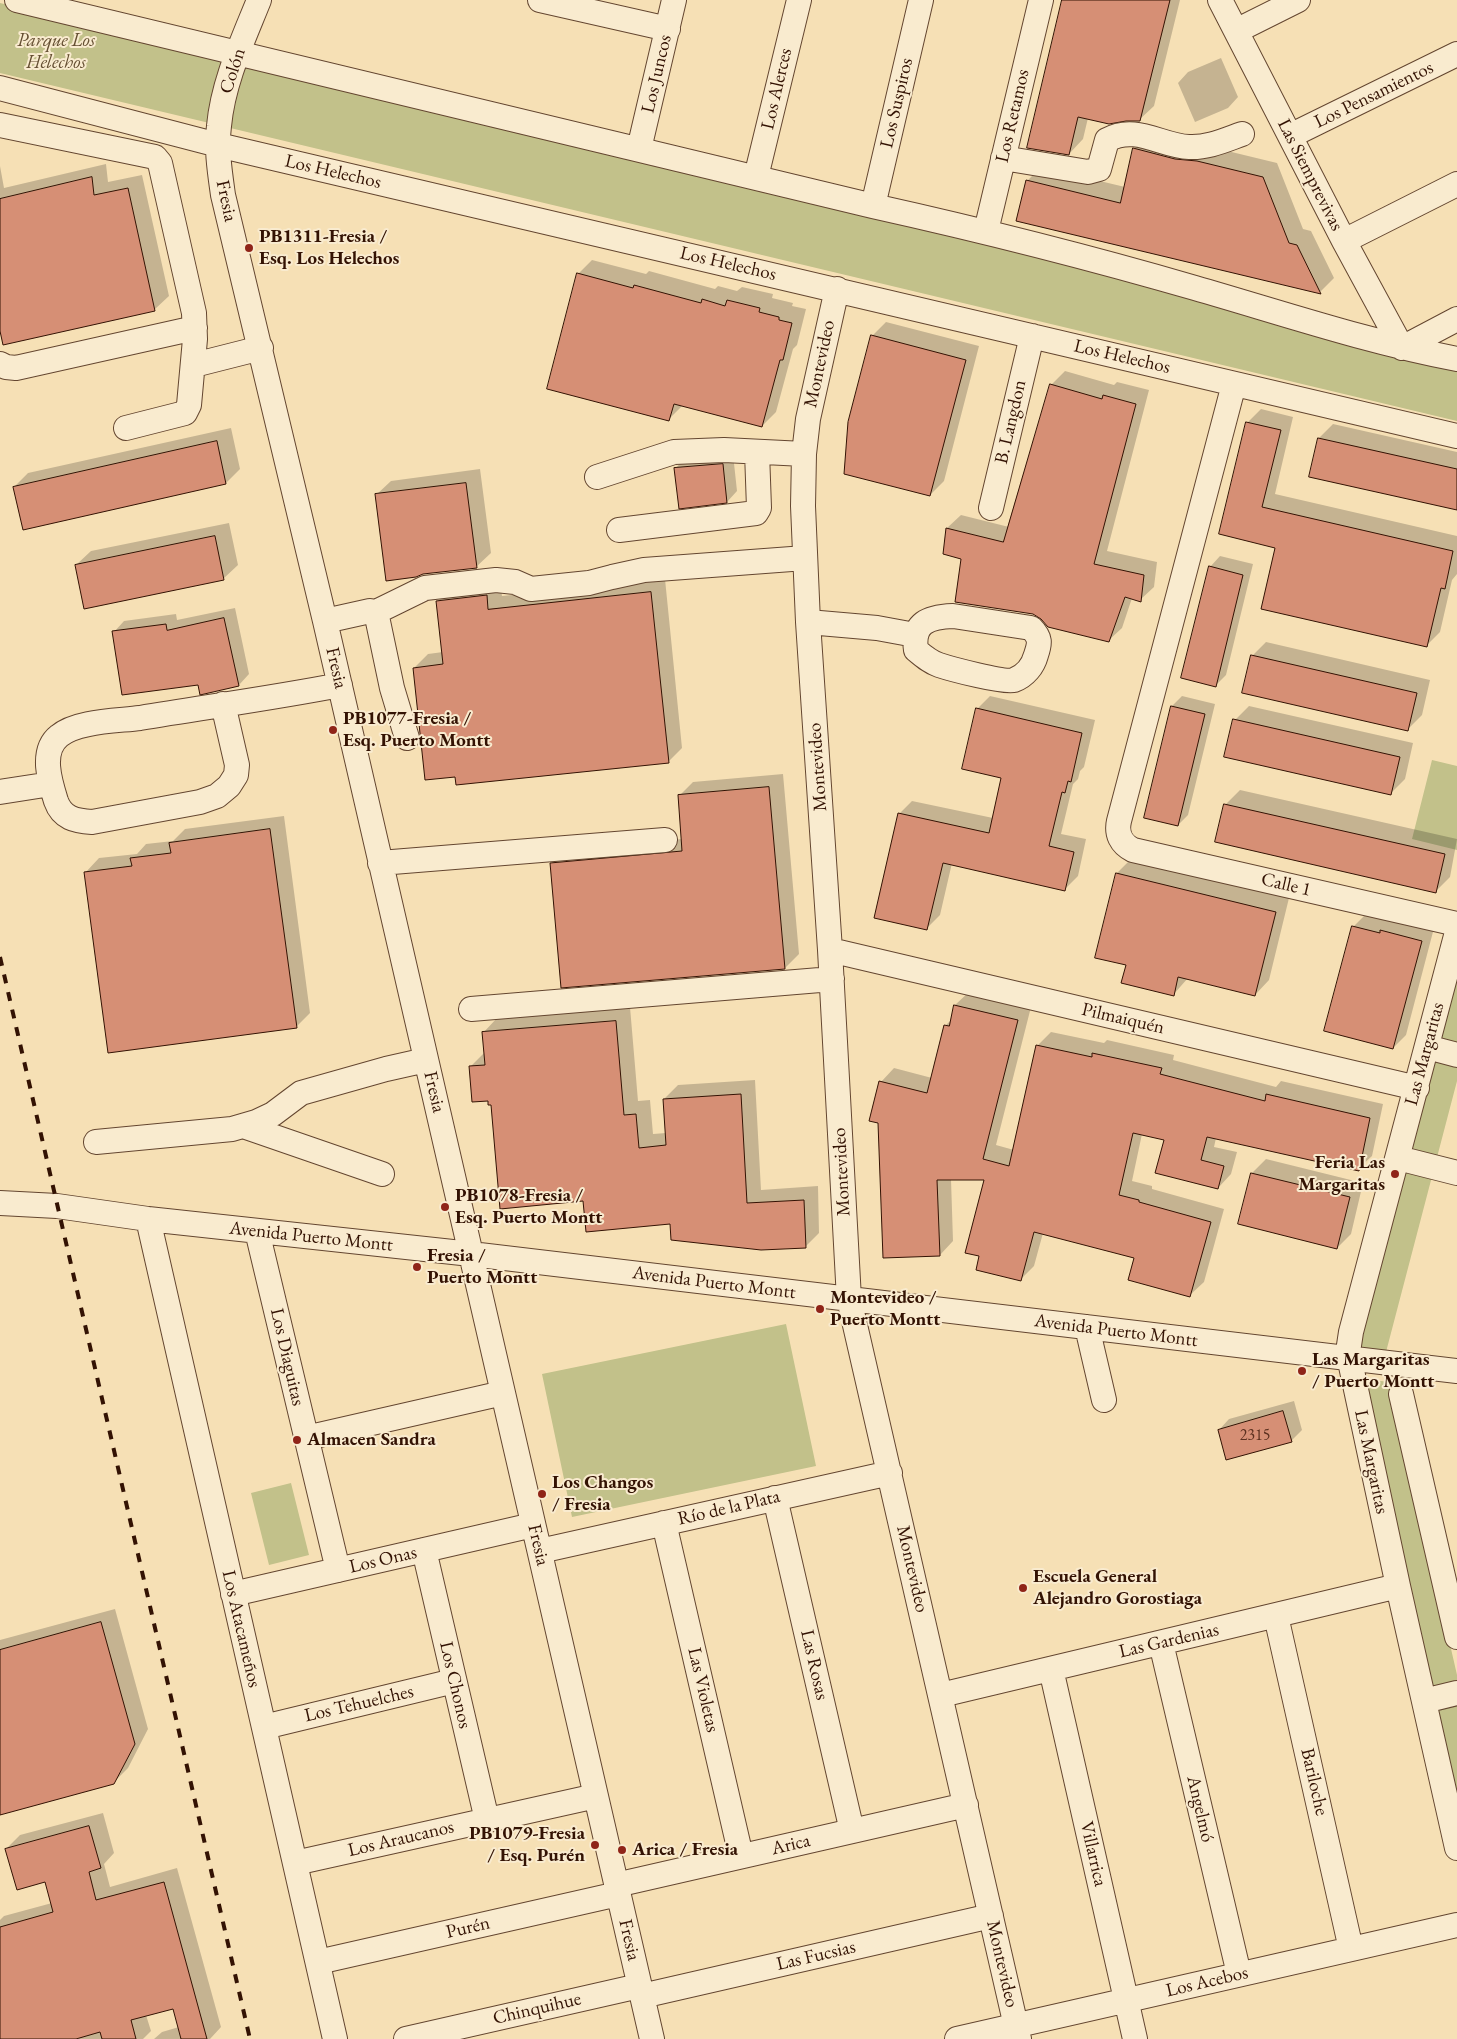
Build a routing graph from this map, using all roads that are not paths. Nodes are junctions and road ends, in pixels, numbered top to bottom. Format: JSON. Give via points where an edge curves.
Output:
{"nodes":[{"id":1,"x":17,"y":0,"type":"edge"},
{"id":2,"x":260,"y":0,"type":"edge"},
{"id":3,"x":540,"y":0,"type":"edge"},
{"id":4,"x":674,"y":0,"type":"edge"},
{"id":5,"x":799,"y":0,"type":"edge"},
{"id":6,"x":920,"y":0,"type":"edge"},
{"id":7,"x":1041,"y":0,"type":"edge"},
{"id":8,"x":1220,"y":0,"type":"edge"},
{"id":9,"x":1298,"y":0,"type":"edge"},
{"id":10,"x":668,"y":29,"type":"junction"},
{"id":11,"x":1236,"y":31,"type":"junction"},
{"id":12,"x":238,"y":54,"type":"junction"},
{"id":13,"x":1457,"y":54,"type":"edge"},
{"id":14,"x":0,"y":88,"type":"edge"},
{"id":15,"x":0,"y":124,"type":"edge"},
{"id":16,"x":1242,"y":134,"type":"dead end"},
{"id":17,"x":1290,"y":136,"type":"junction"},
{"id":18,"x":218,"y":145,"type":"junction"},
{"id":19,"x":639,"y":149,"type":"junction"},
{"id":20,"x":1004,"y":158,"type":"junction"},
{"id":21,"x":756,"y":177,"type":"junction"},
{"id":22,"x":1457,"y":184,"type":"edge"},
{"id":23,"x":872,"y":206,"type":"junction"},
{"id":24,"x":986,"y":231,"type":"junction"},
{"id":25,"x":1344,"y":241,"type":"junction"},
{"id":26,"x":837,"y":289,"type":"junction"},
{"id":27,"x":1457,"y":319,"type":"edge"},
{"id":28,"x":195,"y":328,"type":"junction"},
{"id":29,"x":1032,"y":336,"type":"junction"},
{"id":30,"x":261,"y":348,"type":"junction"},
{"id":31,"x":1402,"y":348,"type":"junction"},
{"id":32,"x":1457,"y":359,"type":"edge"},
{"id":33,"x":0,"y":364,"type":"edge"},
{"id":34,"x":194,"y":365,"type":"junction"},
{"id":35,"x":1234,"y":384,"type":"junction"},
{"id":36,"x":126,"y":428,"type":"dead end"},
{"id":37,"x":1457,"y":436,"type":"edge"},
{"id":38,"x":757,"y":452,"type":"junction"},
{"id":39,"x":804,"y":454,"type":"junction"},
{"id":40,"x":597,"y":477,"type":"dead end"},
{"id":41,"x":991,"y":508,"type":"dead end"},
{"id":42,"x":619,"y":530,"type":"dead end"},
{"id":43,"x":806,"y":558,"type":"junction"},
{"id":44,"x":376,"y":612,"type":"junction"},
{"id":45,"x":325,"y":621,"type":"junction"},
{"id":46,"x":808,"y":622,"type":"junction"},
{"id":47,"x":915,"y":635,"type":"junction"},
{"id":48,"x":340,"y":684,"type":"junction"},
{"id":49,"x":223,"y":704,"type":"junction"},
{"id":50,"x":407,"y":738,"type":"dead end"},
{"id":51,"x":51,"y":784,"type":"junction"},
{"id":52,"x":0,"y":792,"type":"edge"},
{"id":53,"x":665,"y":840,"type":"dead end"},
{"id":54,"x":380,"y":863,"type":"junction"},
{"id":55,"x":1457,"y":924,"type":"edge"},
{"id":56,"x":1457,"y":933,"type":"edge"},
{"id":57,"x":830,"y":950,"type":"junction"},
{"id":58,"x":832,"y":979,"type":"junction"},
{"id":59,"x":471,"y":1009,"type":"dead end"},
{"id":60,"x":1427,"y":1047,"type":"junction"},
{"id":61,"x":1457,"y":1055,"type":"edge"},
{"id":62,"x":426,"y":1060,"type":"junction"},
{"id":63,"x":1416,"y":1088,"type":"junction"},
{"id":64,"x":243,"y":1126,"type":"junction"},
{"id":65,"x":96,"y":1142,"type":"dead end"},
{"id":66,"x":1398,"y":1158,"type":"junction"},
{"id":67,"x":1457,"y":1173,"type":"edge"},
{"id":68,"x":382,"y":1174,"type":"dead end"},
{"id":69,"x":0,"y":1203,"type":"edge"},
{"id":70,"x":148,"y":1219,"type":"junction"},
{"id":71,"x":257,"y":1231,"type":"junction"},
{"id":72,"x":472,"y":1254,"type":"junction"},
{"id":73,"x":849,"y":1299,"type":"junction"},
{"id":74,"x":1087,"y":1327,"type":"junction"},
{"id":75,"x":1349,"y":1358,"type":"junction"},
{"id":76,"x":1457,"y":1371,"type":"edge"},
{"id":77,"x":503,"y":1393,"type":"junction"},
{"id":78,"x":1401,"y":1394,"type":"dead end"},
{"id":79,"x":1104,"y":1400,"type":"dead end"},
{"id":80,"x":306,"y":1438,"type":"junction"},
{"id":81,"x":890,"y":1473,"type":"junction"},
{"id":82,"x":775,"y":1498,"type":"junction"},
{"id":83,"x":664,"y":1523,"type":"junction"},
{"id":84,"x":534,"y":1525,"type":"junction"},
{"id":85,"x":424,"y":1550,"type":"junction"},
{"id":86,"x":540,"y":1551,"type":"junction"},
{"id":87,"x":338,"y":1570,"type":"junction"},
{"id":88,"x":1398,"y":1586,"type":"junction"},
{"id":89,"x":233,"y":1594,"type":"junction"},
{"id":90,"x":1276,"y":1616,"type":"junction"},
{"id":91,"x":1457,"y":1637,"type":"edge"},
{"id":92,"x":1161,"y":1643,"type":"junction"},
{"id":93,"x":1051,"y":1669,"type":"junction"},
{"id":94,"x":454,"y":1681,"type":"junction"},
{"id":95,"x":1457,"y":1693,"type":"edge"},
{"id":96,"x":940,"y":1695,"type":"junction"},
{"id":97,"x":1424,"y":1701,"type":"junction"},
{"id":98,"x":264,"y":1727,"type":"junction"},
{"id":99,"x":596,"y":1796,"type":"junction"},
{"id":100,"x":966,"y":1805,"type":"junction"},
{"id":101,"x":1453,"y":1810,"type":"edge"},
{"id":102,"x":487,"y":1820,"type":"junction"},
{"id":103,"x":852,"y":1831,"type":"junction"},
{"id":104,"x":1457,"y":1848,"type":"edge"},
{"id":105,"x":741,"y":1856,"type":"junction"},
{"id":106,"x":295,"y":1863,"type":"junction"},
{"id":107,"x":617,"y":1889,"type":"junction"},
{"id":108,"x":991,"y":1916,"type":"junction"},
{"id":109,"x":1457,"y":1925,"type":"edge"},
{"id":110,"x":1351,"y":1949,"type":"junction"},
{"id":111,"x":318,"y":1962,"type":"junction"},
{"id":112,"x":1239,"y":1974,"type":"junction"},
{"id":113,"x":641,"y":1991,"type":"junction"},
{"id":114,"x":1126,"y":2000,"type":"junction"},
{"id":115,"x":1017,"y":2032,"type":"edge"},
{"id":116,"x":335,"y":2039,"type":"edge"},
{"id":117,"x":406,"y":2039,"type":"edge"},
{"id":118,"x":652,"y":2039,"type":"edge"},
{"id":119,"x":957,"y":2039,"type":"edge"},
{"id":120,"x":1135,"y":2039,"type":"edge"}],
"edges":[{"from":1,"to":12,"type":"street"},
{"from":2,"to":12,"type":"street","name":"Colón"},
{"from":3,"to":10,"type":"street"},
{"from":4,"to":10,"type":"street","name":"Los Juncos"},
{"from":5,"to":21,"type":"street","name":"Los Alerces"},
{"from":6,"to":23,"type":"street","name":"Los Suspiros"},
{"from":7,"to":20,"type":"street","name":"Los Retamos"},
{"from":8,"to":11,"type":"street","name":"Las Siemprevivas"},
{"from":9,"to":11,"type":"street"},
{"from":10,"to":19,"type":"street","name":"Los Juncos"},
{"from":11,"to":17,"type":"street","name":"Las Siemprevivas"},
{"from":12,"to":18,"type":"street","name":"Colón","via":[[223,101]]},
{"from":12,"to":19,"type":"street"},
{"from":13,"to":17,"type":"street","name":"Los Pensamientos"},
{"from":14,"to":18,"type":"street","name":"Los Helechos"},
{"from":15,"to":28,"type":"street","via":[[155,157],[160,163]]},
{"from":16,"to":20,"type":"street","via":[[1202,147],[1186,147],[1141,135],[1118,134],[1107,140],[1099,169],[1088,172]]},
{"from":17,"to":25,"type":"street","name":"Las Siemprevivas"},
{"from":18,"to":26,"type":"street","name":"Los Helechos"},
{"from":18,"to":30,"type":"street","name":"Fresia","via":[[223,195]]},
{"from":19,"to":21,"type":"street"},
{"from":20,"to":24,"type":"street","name":"Los Retamos"},
{"from":21,"to":23,"type":"street"},
{"from":22,"to":25,"type":"street"},
{"from":23,"to":24,"type":"street"},
{"from":24,"to":31,"type":"street"},
{"from":25,"to":31,"type":"street","name":"Las Siemprevivas"},
{"from":26,"to":29,"type":"street","name":"Los Helechos"},
{"from":26,"to":39,"type":"street","name":"Montevideo","via":[[812,399]]},
{"from":27,"to":31,"type":"street"},
{"from":28,"to":33,"type":"street","via":[[16,368]]},
{"from":28,"to":34,"type":"street"},
{"from":29,"to":35,"type":"street","name":"Los Helechos"},
{"from":29,"to":41,"type":"street","name":"B. Langdon"},
{"from":30,"to":34,"type":"street"},
{"from":30,"to":45,"type":"street","name":"Fresia"},
{"from":31,"to":32,"type":"street"},
{"from":34,"to":36,"type":"street","via":[[189,405],[184,413]]},
{"from":35,"to":37,"type":"street","name":"Los Helechos"},
{"from":35,"to":55,"type":"street","name":"Calle 1","via":[[1119,821],[1120,838],[1133,850]]},
{"from":38,"to":39,"type":"street"},
{"from":38,"to":40,"type":"street","via":[[674,452]]},
{"from":38,"to":42,"type":"street","via":[[759,508],[756,513]]},
{"from":39,"to":43,"type":"street","name":"Montevideo"},
{"from":43,"to":44,"type":"street","via":[[644,570],[589,584],[531,589],[515,582],[496,580],[425,588]]},
{"from":43,"to":46,"type":"street","name":"Montevideo"},
{"from":44,"to":45,"type":"street"},
{"from":44,"to":50,"type":"street","via":[[392,688]]},
{"from":45,"to":48,"type":"street","name":"Fresia"},
{"from":46,"to":47,"type":"street","via":[[870,627]]},
{"from":46,"to":57,"type":"street","name":"Montevideo"},
{"from":47,"to":47,"type":"street","via":[[917,629],[928,621],[953,616],[1031,628],[1039,636],[1040,644],[1027,672],[1013,680],[1002,680],[925,658],[916,650]]},
{"from":48,"to":49,"type":"street"},
{"from":48,"to":54,"type":"street","name":"Fresia"},
{"from":49,"to":51,"type":"street","via":[[77,727],[58,736],[49,749]]},
{"from":49,"to":51,"type":"street","via":[[237,765],[236,775],[229,786],[217,796],[92,822],[77,821],[67,817],[58,807]]},
{"from":51,"to":52,"type":"street"},
{"from":53,"to":54,"type":"street"},
{"from":54,"to":62,"type":"street","name":"Fresia"},
{"from":56,"to":60,"type":"street","name":"Las Margaritas"},
{"from":57,"to":58,"type":"street","name":"Montevideo"},
{"from":57,"to":63,"type":"street","name":"Pilmaiquén"},
{"from":58,"to":59,"type":"street"},
{"from":58,"to":73,"type":"street","name":"Montevideo"},
{"from":60,"to":61,"type":"street"},
{"from":60,"to":63,"type":"street","name":"Las Margaritas"},
{"from":62,"to":64,"type":"street","via":[[301,1093],[273,1114]]},
{"from":62,"to":72,"type":"street","name":"Fresia"},
{"from":63,"to":66,"type":"street","name":"Las Margaritas"},
{"from":64,"to":65,"type":"street"},
{"from":64,"to":68,"type":"street"},
{"from":66,"to":67,"type":"street"},
{"from":66,"to":75,"type":"street","name":"Las Margaritas","via":[[1351,1332]]},
{"from":69,"to":70,"type":"street","name":"Avenida Puerto Montt","via":[[57,1206]]},
{"from":70,"to":71,"type":"street","name":"Avenida Puerto Montt"},
{"from":70,"to":89,"type":"street","name":"Los Atacameños"},
{"from":71,"to":72,"type":"street","name":"Avenida Puerto Montt"},
{"from":71,"to":80,"type":"street","name":"Los Diaguitas"},
{"from":72,"to":73,"type":"street","name":"Avenida Puerto Montt"},
{"from":72,"to":77,"type":"street","name":"Fresia"},
{"from":73,"to":74,"type":"street","name":"Avenida Puerto Montt"},
{"from":73,"to":81,"type":"street","name":"Montevideo"},
{"from":74,"to":75,"type":"street","name":"Avenida Puerto Montt"},
{"from":74,"to":79,"type":"street"},
{"from":75,"to":76,"type":"street","name":"Avenida Puerto Montt"},
{"from":75,"to":88,"type":"street","name":"Las Margaritas"},
{"from":77,"to":80,"type":"street"},
{"from":77,"to":84,"type":"street","name":"Fresia"},
{"from":78,"to":91,"type":"street"},
{"from":80,"to":87,"type":"street","name":"Los Diaguitas"},
{"from":81,"to":82,"type":"street","name":"Río de la Plata"},
{"from":81,"to":96,"type":"street","name":"Montevideo"},
{"from":82,"to":83,"type":"street","name":"Río de la Plata"},
{"from":82,"to":103,"type":"street","name":"Las Rosas"},
{"from":83,"to":86,"type":"street","name":"Río de la Plata"},
{"from":83,"to":105,"type":"street","name":"Las Violetas"},
{"from":84,"to":85,"type":"street","name":"Los Onas"},
{"from":84,"to":86,"type":"street","name":"Fresia"},
{"from":85,"to":87,"type":"street","name":"Los Onas"},
{"from":85,"to":94,"type":"street","name":"Los Chonos"},
{"from":86,"to":99,"type":"street","name":"Fresia"},
{"from":87,"to":89,"type":"street","name":"Los Onas"},
{"from":88,"to":90,"type":"street","name":"Las Gardenias"},
{"from":88,"to":97,"type":"street","name":"Las Margaritas"},
{"from":89,"to":98,"type":"street","name":"Los Atacameños"},
{"from":90,"to":92,"type":"street","name":"Las Gardenias"},
{"from":90,"to":110,"type":"street","name":"Bariloche"},
{"from":92,"to":93,"type":"street","name":"Las Gardenias"},
{"from":92,"to":112,"type":"street","name":"Angelmó"},
{"from":93,"to":96,"type":"street","name":"Las Gardenias"},
{"from":93,"to":114,"type":"street","name":"Villarrica"},
{"from":94,"to":98,"type":"street","name":"Los Tehuelches"},
{"from":94,"to":102,"type":"street","name":"Los Chonos"},
{"from":95,"to":97,"type":"street"},
{"from":96,"to":100,"type":"street","name":"Montevideo"},
{"from":97,"to":101,"type":"street","name":"Las Margaritas"},
{"from":98,"to":106,"type":"street","name":"Los Atacameños"},
{"from":99,"to":102,"type":"street","name":"Los Araucanos"},
{"from":99,"to":107,"type":"street","name":"Fresia"},
{"from":100,"to":103,"type":"street","name":"Arica"},
{"from":100,"to":108,"type":"street","name":"Montevideo"},
{"from":101,"to":104,"type":"street","name":"Las Margaritas"},
{"from":102,"to":106,"type":"street","name":"Los Araucanos"},
{"from":103,"to":105,"type":"street","name":"Arica"},
{"from":105,"to":107,"type":"street","name":"Arica"},
{"from":106,"to":111,"type":"street","name":"Los Atacameños"},
{"from":107,"to":111,"type":"street","name":"Purén"},
{"from":107,"to":113,"type":"street","name":"Fresia"},
{"from":108,"to":113,"type":"street","name":"Las Fucsias"},
{"from":108,"to":115,"type":"street","name":"Montevideo"},
{"from":109,"to":110,"type":"street","name":"Los Acebos"},
{"from":110,"to":112,"type":"street","name":"Los Acebos"},
{"from":111,"to":116,"type":"street","name":"Los Atacameños"},
{"from":112,"to":114,"type":"street","name":"Los Acebos"},
{"from":113,"to":117,"type":"street","name":"Chinquihue"},
{"from":113,"to":118,"type":"street","name":"Fresia"},
{"from":114,"to":115,"type":"street","name":"Los Acebos"},
{"from":114,"to":120,"type":"street","name":"Villarrica"},
{"from":115,"to":119,"type":"street","name":"Los Acebos"}]}
